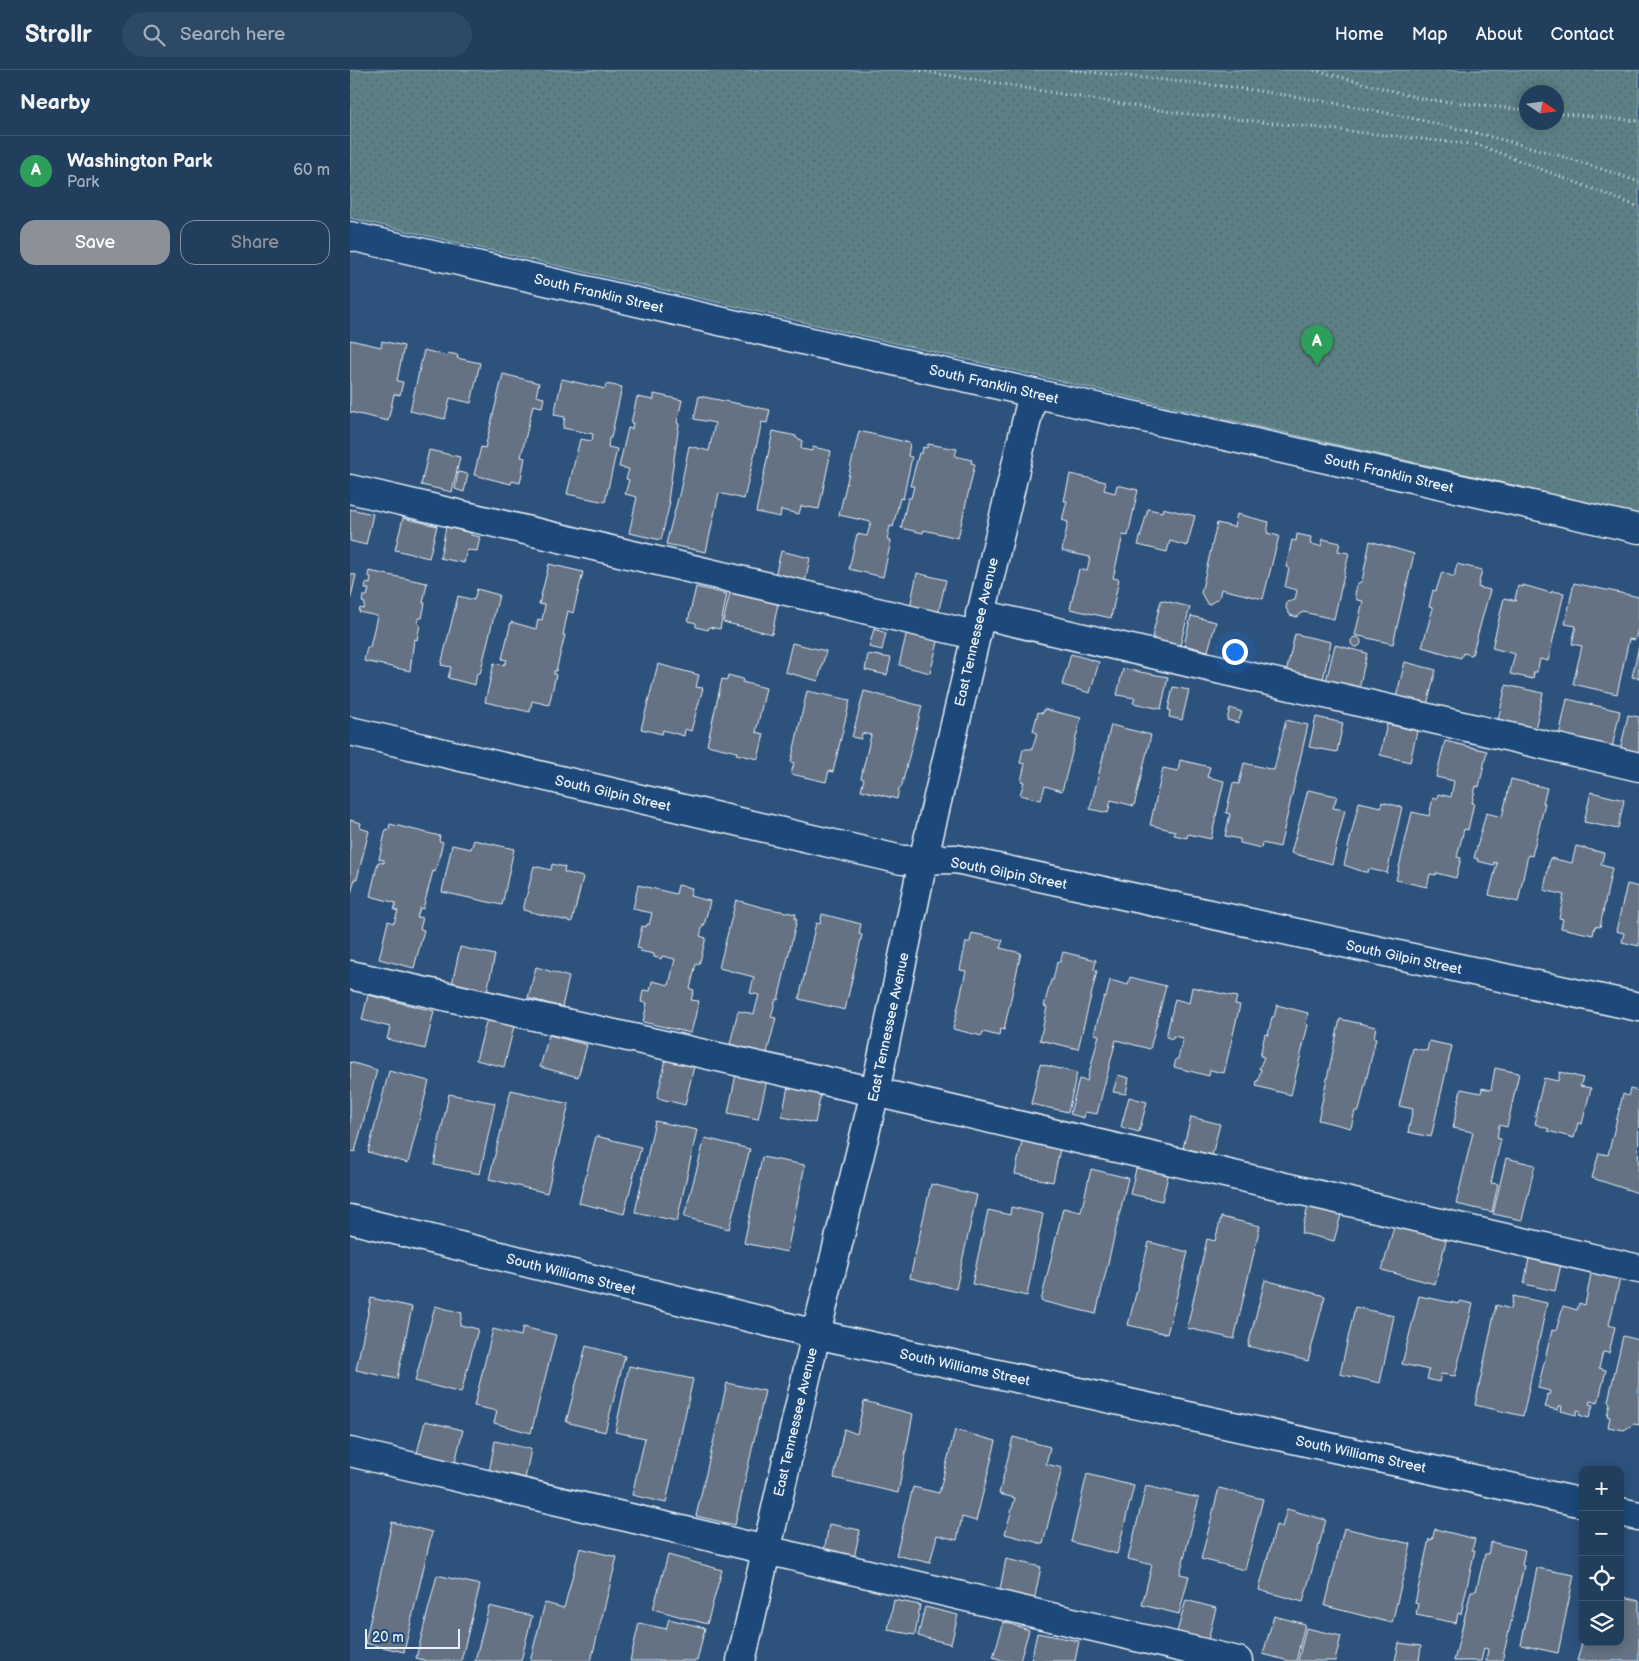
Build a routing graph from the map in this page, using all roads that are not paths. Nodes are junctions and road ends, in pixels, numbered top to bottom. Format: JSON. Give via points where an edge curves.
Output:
{"nodes":[{"id":1,"x":350,"y":236,"type":"edge"},
{"id":2,"x":1033,"y":393,"type":"junction"},
{"id":3,"x":350,"y":489,"type":"edge"},
{"id":4,"x":1639,"y":529,"type":"edge"},
{"id":5,"x":978,"y":624,"type":"junction"},
{"id":6,"x":350,"y":731,"type":"edge"},
{"id":7,"x":1639,"y":767,"type":"edge"},
{"id":8,"x":923,"y":860,"type":"junction"},
{"id":9,"x":350,"y":975,"type":"edge"},
{"id":10,"x":1639,"y":1007,"type":"edge"},
{"id":11,"x":874,"y":1092,"type":"junction"},
{"id":12,"x":350,"y":1219,"type":"edge"},
{"id":13,"x":1639,"y":1269,"type":"edge"},
{"id":14,"x":816,"y":1334,"type":"junction"},
{"id":15,"x":350,"y":1452,"type":"edge"},
{"id":16,"x":1579,"y":1502,"type":"edge"},
{"id":17,"x":1624,"y":1513,"type":"edge"},
{"id":18,"x":1639,"y":1516,"type":"edge"},
{"id":19,"x":766,"y":1549,"type":"junction"},
{"id":20,"x":740,"y":1661,"type":"edge"},
{"id":21,"x":1238,"y":1661,"type":"edge"}],
"edges":[{"from":1,"to":2,"type":"street","name":"South Franklin Street"},
{"from":2,"to":4,"type":"street","name":"South Franklin Street"},
{"from":2,"to":5,"type":"street","name":"East Tennessee Avenue"},
{"from":3,"to":5,"type":"street"},
{"from":5,"to":7,"type":"street"},
{"from":5,"to":8,"type":"street","name":"East Tennessee Avenue"},
{"from":6,"to":8,"type":"street","name":"South Gilpin Street","via":[[902,860]]},
{"from":8,"to":10,"type":"street","name":"South Gilpin Street","via":[[956,859]]},
{"from":8,"to":11,"type":"street","name":"East Tennessee Avenue"},
{"from":9,"to":11,"type":"street"},
{"from":11,"to":13,"type":"street"},
{"from":11,"to":14,"type":"street","name":"East Tennessee Avenue"},
{"from":12,"to":14,"type":"street","name":"South Williams Street"},
{"from":14,"to":16,"type":"street","name":"South Williams Street"},
{"from":14,"to":19,"type":"street","name":"East Tennessee Avenue"},
{"from":15,"to":19,"type":"street"},
{"from":17,"to":18,"type":"street"},
{"from":19,"to":20,"type":"street","name":"East Tennessee Avenue"},
{"from":19,"to":21,"type":"street"}]}
